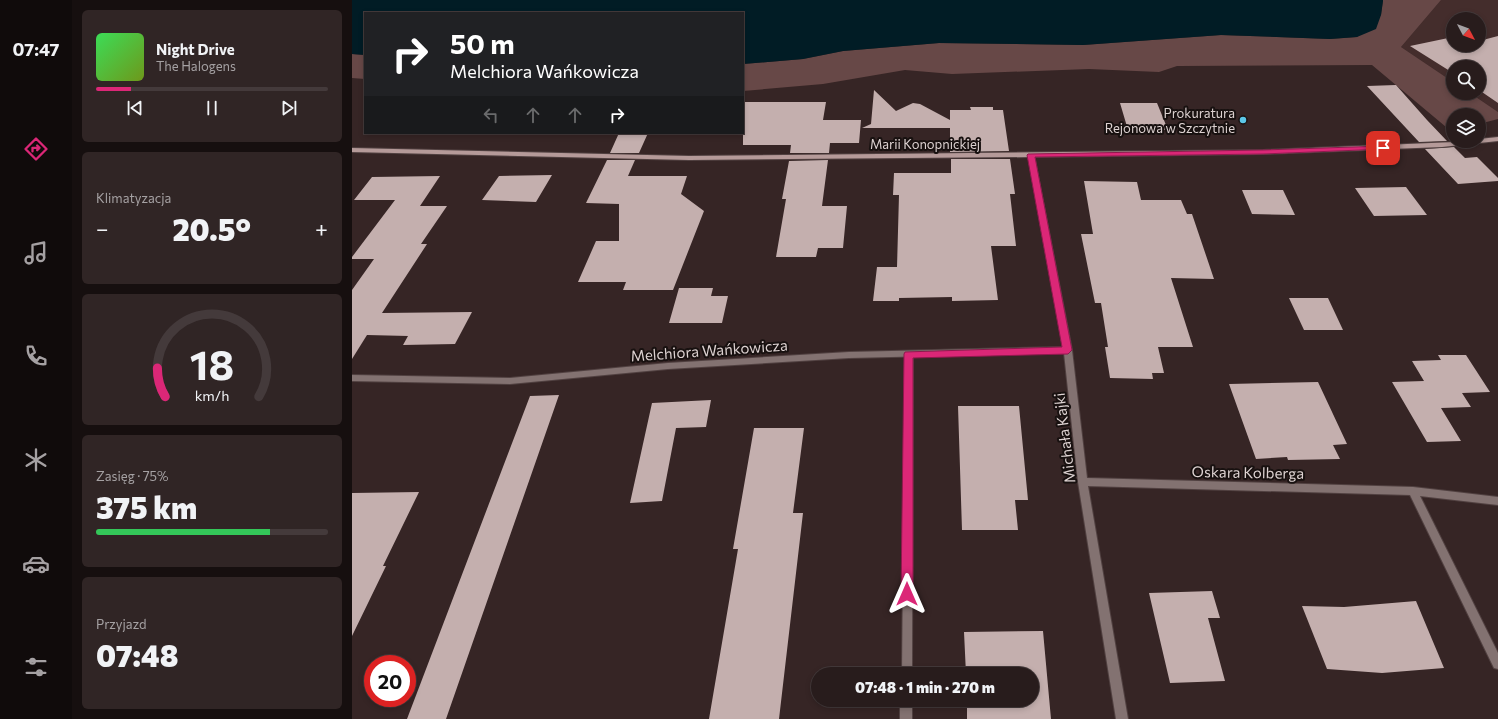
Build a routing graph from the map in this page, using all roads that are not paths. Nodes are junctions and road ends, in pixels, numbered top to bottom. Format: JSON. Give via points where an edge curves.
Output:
{"nodes":[{"id":1,"x":1498,"y":139,"type":"edge"},
{"id":2,"x":352,"y":150,"type":"edge"},
{"id":3,"x":1031,"y":155,"type":"junction"},
{"id":4,"x":1068,"y":350,"type":"junction"},
{"id":5,"x":908,"y":354,"type":"junction"},
{"id":6,"x":352,"y":378,"type":"edge"},
{"id":7,"x":1083,"y":482,"type":"junction"},
{"id":8,"x":1413,"y":491,"type":"junction"},
{"id":9,"x":1498,"y":501,"type":"edge"},
{"id":10,"x":1498,"y":664,"type":"edge"},
{"id":11,"x":907,"y":667,"type":"edge"},
{"id":12,"x":906,"y":707,"type":"edge"},
{"id":13,"x":906,"y":719,"type":"edge"},
{"id":14,"x":1122,"y":719,"type":"edge"}],
"edges":[{"from":1,"to":3,"type":"street","name":"Marii Konopnickiej","via":[[1442,146],[1263,152]]},
{"from":2,"to":3,"type":"street","name":"Marii Konopnickiej","via":[[689,158]]},
{"from":3,"to":4,"type":"street","name":"Michała Kajki"},
{"from":4,"to":5,"type":"street","name":"Melchiora Wańkowicza"},
{"from":4,"to":7,"type":"street","name":"Michała Kajki"},
{"from":5,"to":6,"type":"street","name":"Melchiora Wańkowicza","via":[[849,354],[668,366],[510,381]]},
{"from":5,"to":11,"type":"street"},
{"from":7,"to":8,"type":"street","name":"Oskara Kolberga"},
{"from":7,"to":14,"type":"street","name":"Michała Kajki"},
{"from":8,"to":9,"type":"street","name":"Oskara Kolberga"},
{"from":8,"to":10,"type":"street"},
{"from":12,"to":13,"type":"street"}]}
